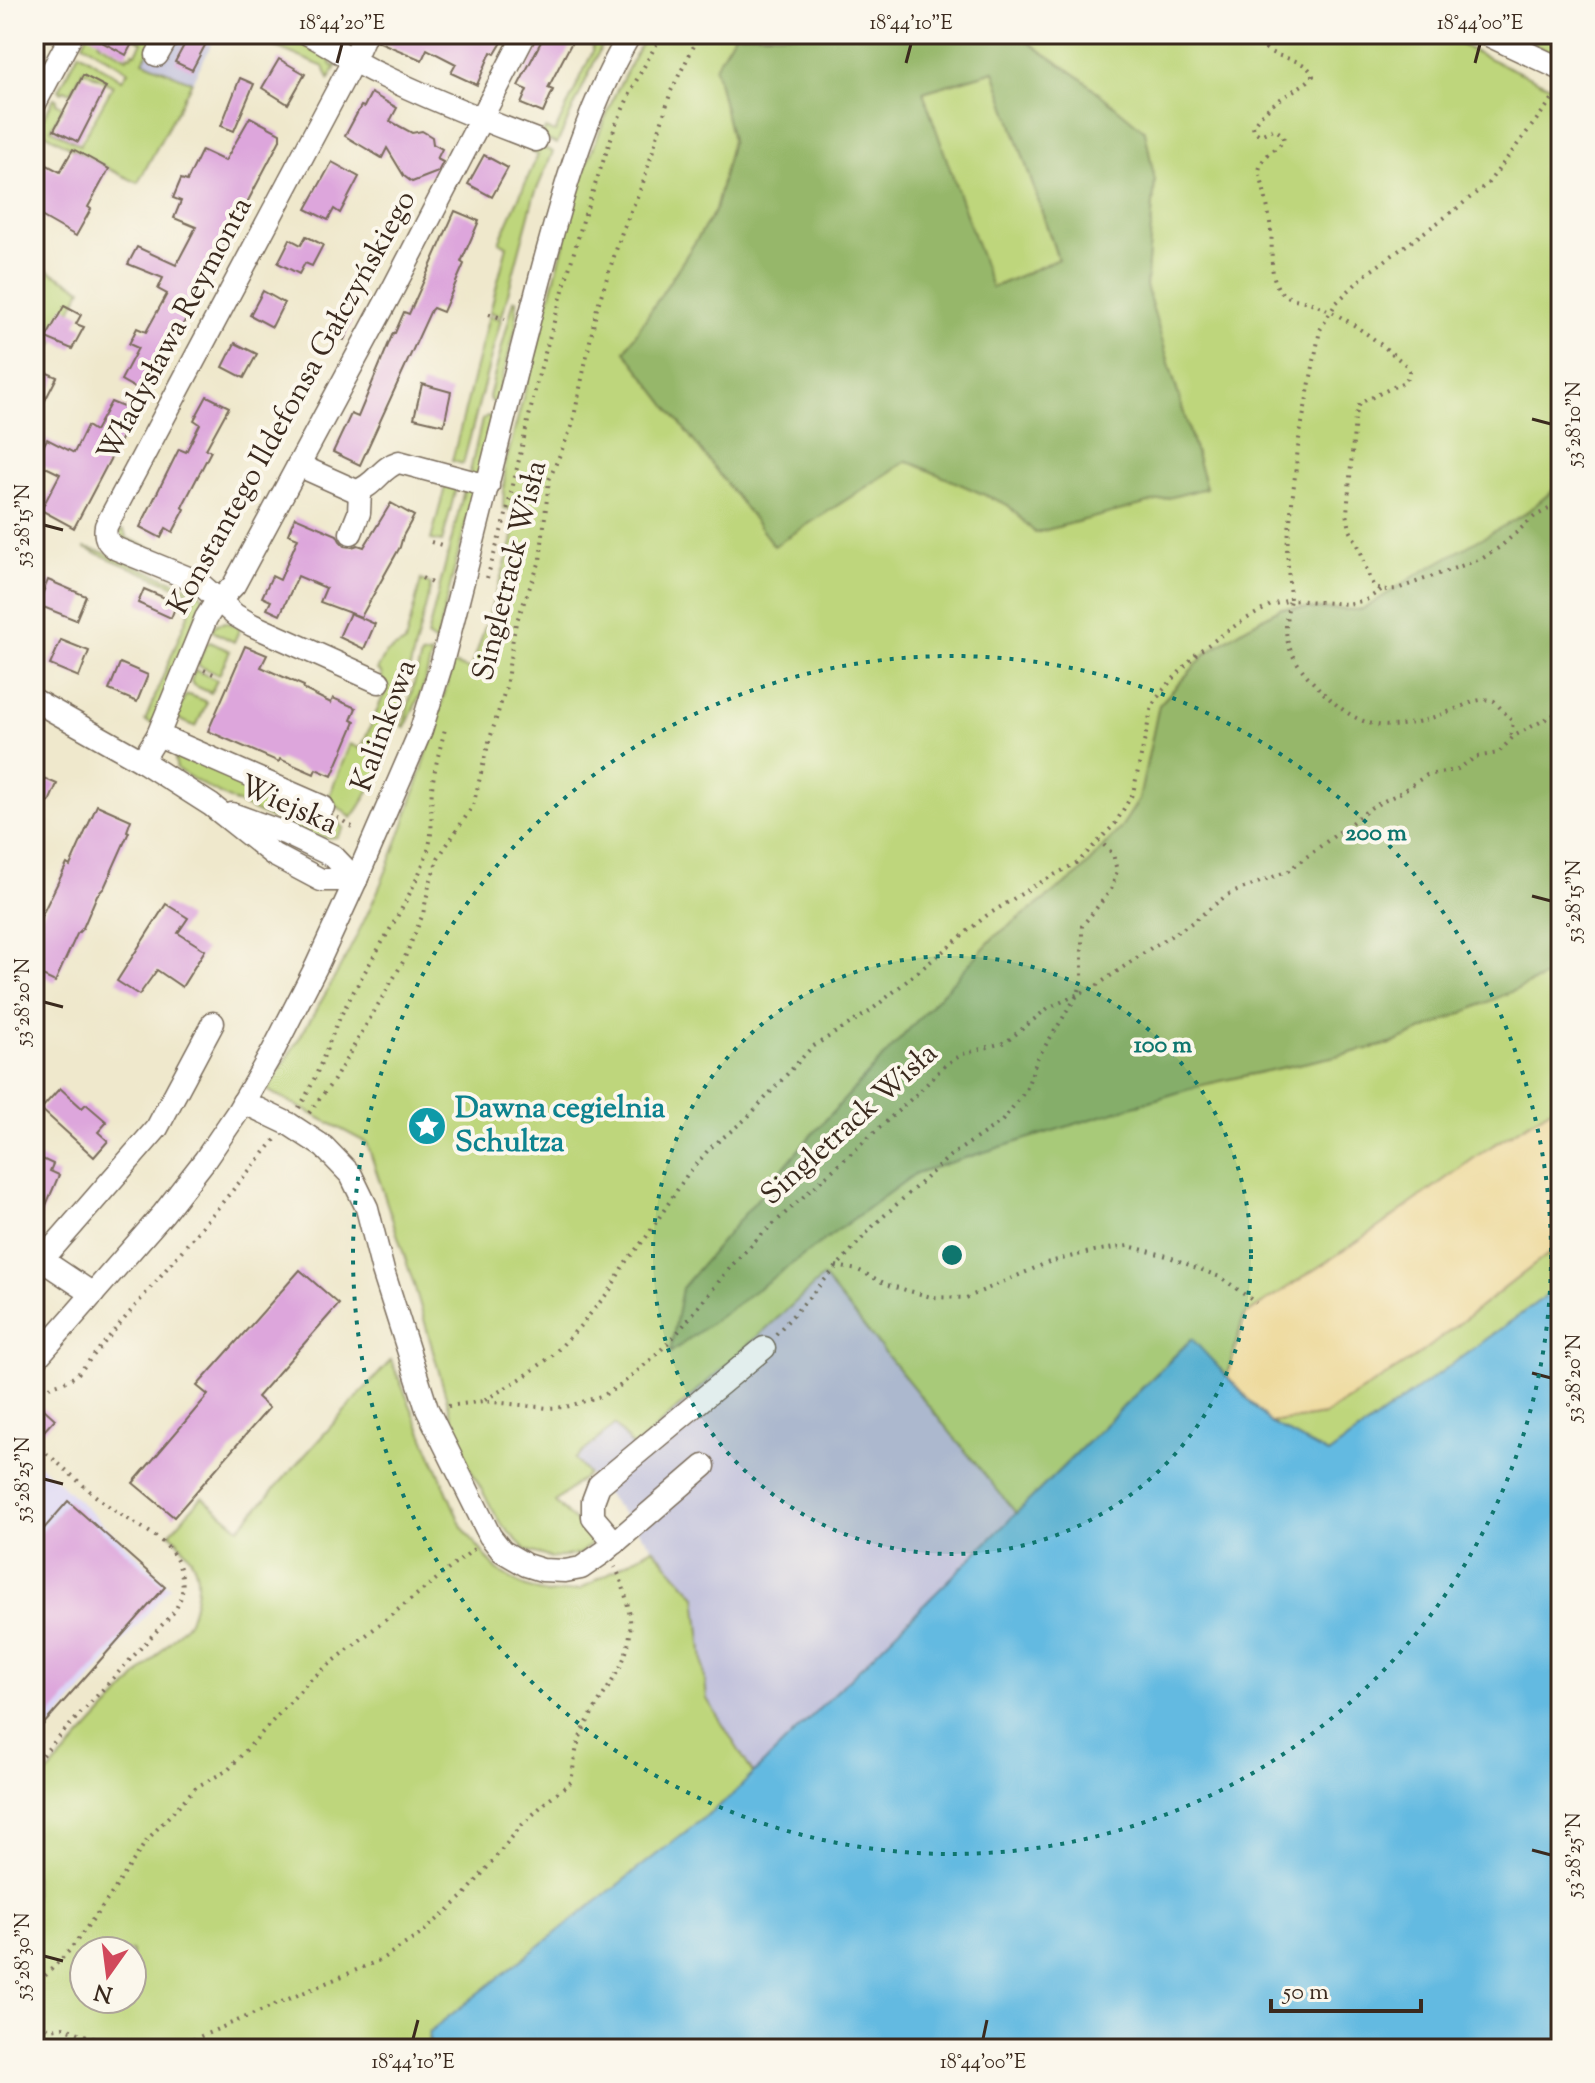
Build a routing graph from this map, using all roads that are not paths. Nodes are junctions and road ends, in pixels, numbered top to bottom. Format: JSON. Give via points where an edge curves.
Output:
{"nodes":[{"id":1,"x":72,"y":34,"type":"edge"},
{"id":2,"x":169,"y":34,"type":"edge"},
{"id":3,"x":308,"y":34,"type":"edge"},
{"id":4,"x":365,"y":34,"type":"edge"},
{"id":5,"x":525,"y":34,"type":"edge"},
{"id":6,"x":630,"y":34,"type":"edge"},
{"id":7,"x":1486,"y":34,"type":"edge"},
{"id":8,"x":157,"y":55,"type":"dead end"},
{"id":9,"x":353,"y":61,"type":"junction"},
{"id":10,"x":1561,"y":69,"type":"edge"},
{"id":11,"x":34,"y":105,"type":"edge"},
{"id":12,"x":482,"y":118,"type":"junction"},
{"id":13,"x":536,"y":140,"type":"dead end"},
{"id":14,"x":298,"y":465,"type":"junction"},
{"id":15,"x":488,"y":486,"type":"junction"},
{"id":16,"x":360,"y":491,"type":"junction"},
{"id":17,"x":351,"y":533,"type":"dead end"},
{"id":18,"x":220,"y":600,"type":"junction"},
{"id":19,"x":379,"y":682,"type":"dead end"},
{"id":20,"x":34,"y":700,"type":"edge"},
{"id":21,"x":158,"y":735,"type":"junction"},
{"id":22,"x":142,"y":761,"type":"junction"},
{"id":23,"x":323,"y":807,"type":"dead end"},
{"id":24,"x":356,"y":880,"type":"junction"},
{"id":25,"x":213,"y":1023,"type":"dead end"},
{"id":26,"x":243,"y":1102,"type":"junction"},
{"id":27,"x":38,"y":1260,"type":"edge"},
{"id":28,"x":93,"y":1294,"type":"junction"},
{"id":29,"x":764,"y":1348,"type":"road end"},
{"id":30,"x":34,"y":1361,"type":"edge"},
{"id":31,"x":704,"y":1466,"type":"dead end"},
{"id":32,"x":610,"y":1546,"type":"junction"}],
"edges":[{"from":1,"to":11,"type":"street"},
{"from":2,"to":8,"type":"street"},
{"from":3,"to":9,"type":"street"},
{"from":4,"to":9,"type":"street","name":"Władysława Reymonta"},
{"from":5,"to":12,"type":"street","name":"Konstantego Ildefonsa Gałczyńskiego"},
{"from":6,"to":15,"type":"street","name":"Kalinkowa","via":[[576,154]]},
{"from":7,"to":10,"type":"street"},
{"from":9,"to":12,"type":"street"},
{"from":9,"to":18,"type":"street","name":"Władysława Reymonta","via":[[106,526],[111,546],[198,582]]},
{"from":12,"to":13,"type":"street"},
{"from":12,"to":14,"type":"street","name":"Konstantego Ildefonsa Gałczyńskiego"},
{"from":14,"to":16,"type":"street"},
{"from":14,"to":18,"type":"street","name":"Konstantego Ildefonsa Gałczyńskiego","via":[[234,585]]},
{"from":15,"to":16,"type":"street","via":[[399,462]]},
{"from":15,"to":24,"type":"street","name":"Kalinkowa","via":[[421,730]]},
{"from":16,"to":17,"type":"street"},
{"from":18,"to":19,"type":"street","via":[[252,625]]},
{"from":18,"to":21,"type":"street","name":"Konstantego Ildefonsa Gałczyńskiego","via":[[206,618]]},
{"from":20,"to":22,"type":"street","name":"Wiejska"},
{"from":21,"to":22,"type":"street","name":"Konstantego Ildefonsa Gałczyńskiego"},
{"from":21,"to":23,"type":"street"},
{"from":22,"to":24,"type":"street","name":"Wiejska","via":[[211,805],[333,856]]},
{"from":24,"to":26,"type":"street","name":"Kalinkowa"},
{"from":25,"to":27,"type":"street","via":[[157,1128]]},
{"from":26,"to":28,"type":"street","name":"Kalinkowa","via":[[163,1214]]},
{"from":26,"to":32,"type":"street","via":[[324,1147],[351,1175],[367,1208],[427,1409],[502,1551],[526,1565],[565,1571],[581,1568]]},
{"from":27,"to":28,"type":"street"},
{"from":28,"to":30,"type":"street","name":"Kalinkowa"},
{"from":29,"to":32,"type":"street","via":[[599,1485],[593,1517]]},
{"from":31,"to":32,"type":"street"}]}
